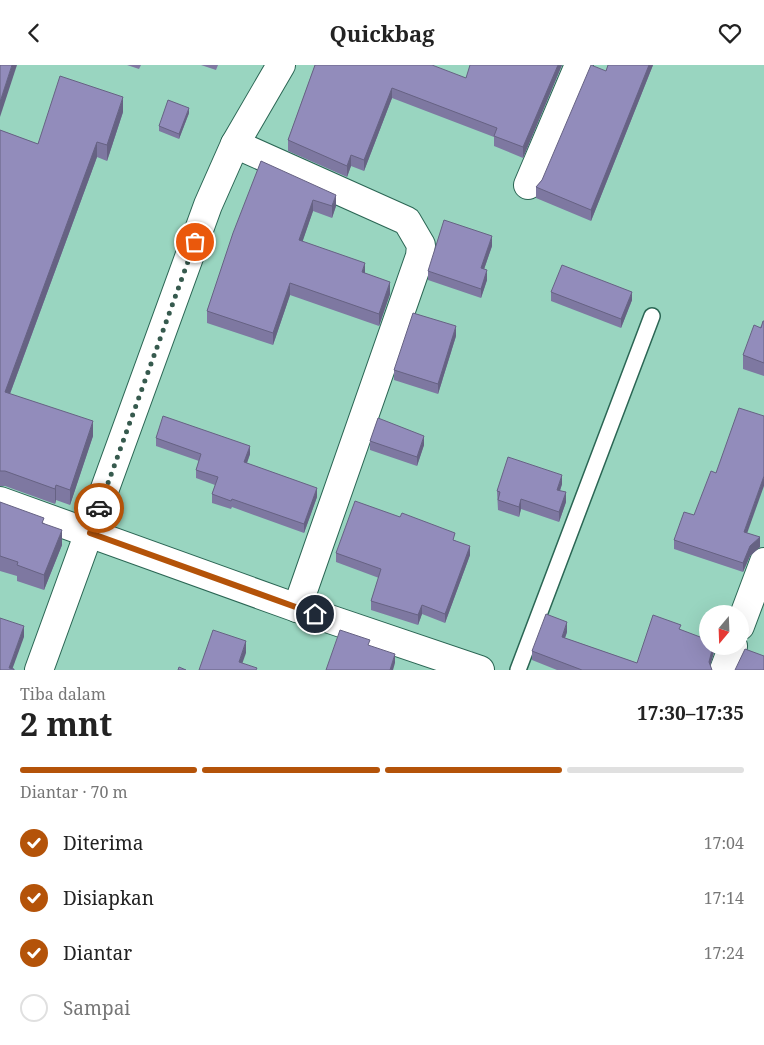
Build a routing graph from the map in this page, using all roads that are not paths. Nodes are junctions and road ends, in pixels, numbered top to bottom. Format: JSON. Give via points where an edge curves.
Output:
{"nodes":[{"id":1,"x":281,"y":65,"type":"edge"},
{"id":2,"x":579,"y":65,"type":"edge"},
{"id":3,"x":235,"y":144,"type":"junction"},
{"id":4,"x":528,"y":185,"type":"dead end"},
{"id":5,"x":652,"y":316,"type":"dead end"},
{"id":6,"x":0,"y":501,"type":"edge"},
{"id":7,"x":90,"y":533,"type":"junction"},
{"id":8,"x":764,"y":562,"type":"edge"},
{"id":9,"x":748,"y":605,"type":"edge"},
{"id":10,"x":297,"y":607,"type":"junction"},
{"id":11,"x":730,"y":655,"type":"edge"},
{"id":12,"x":477,"y":669,"type":"edge"},
{"id":13,"x":39,"y":670,"type":"edge"},
{"id":14,"x":518,"y":670,"type":"edge"},
{"id":15,"x":724,"y":670,"type":"edge"}],
"edges":[{"from":1,"to":3,"type":"street"},
{"from":2,"to":4,"type":"street"},
{"from":3,"to":7,"type":"street","via":[[208,205]]},
{"from":3,"to":10,"type":"street","via":[[407,221],[421,245],[420,256]]},
{"from":5,"to":14,"type":"lane"},
{"from":6,"to":7,"type":"street"},
{"from":7,"to":10,"type":"street"},
{"from":7,"to":13,"type":"street"},
{"from":8,"to":9,"type":"street"},
{"from":10,"to":12,"type":"street"},
{"from":11,"to":15,"type":"street"}]}
